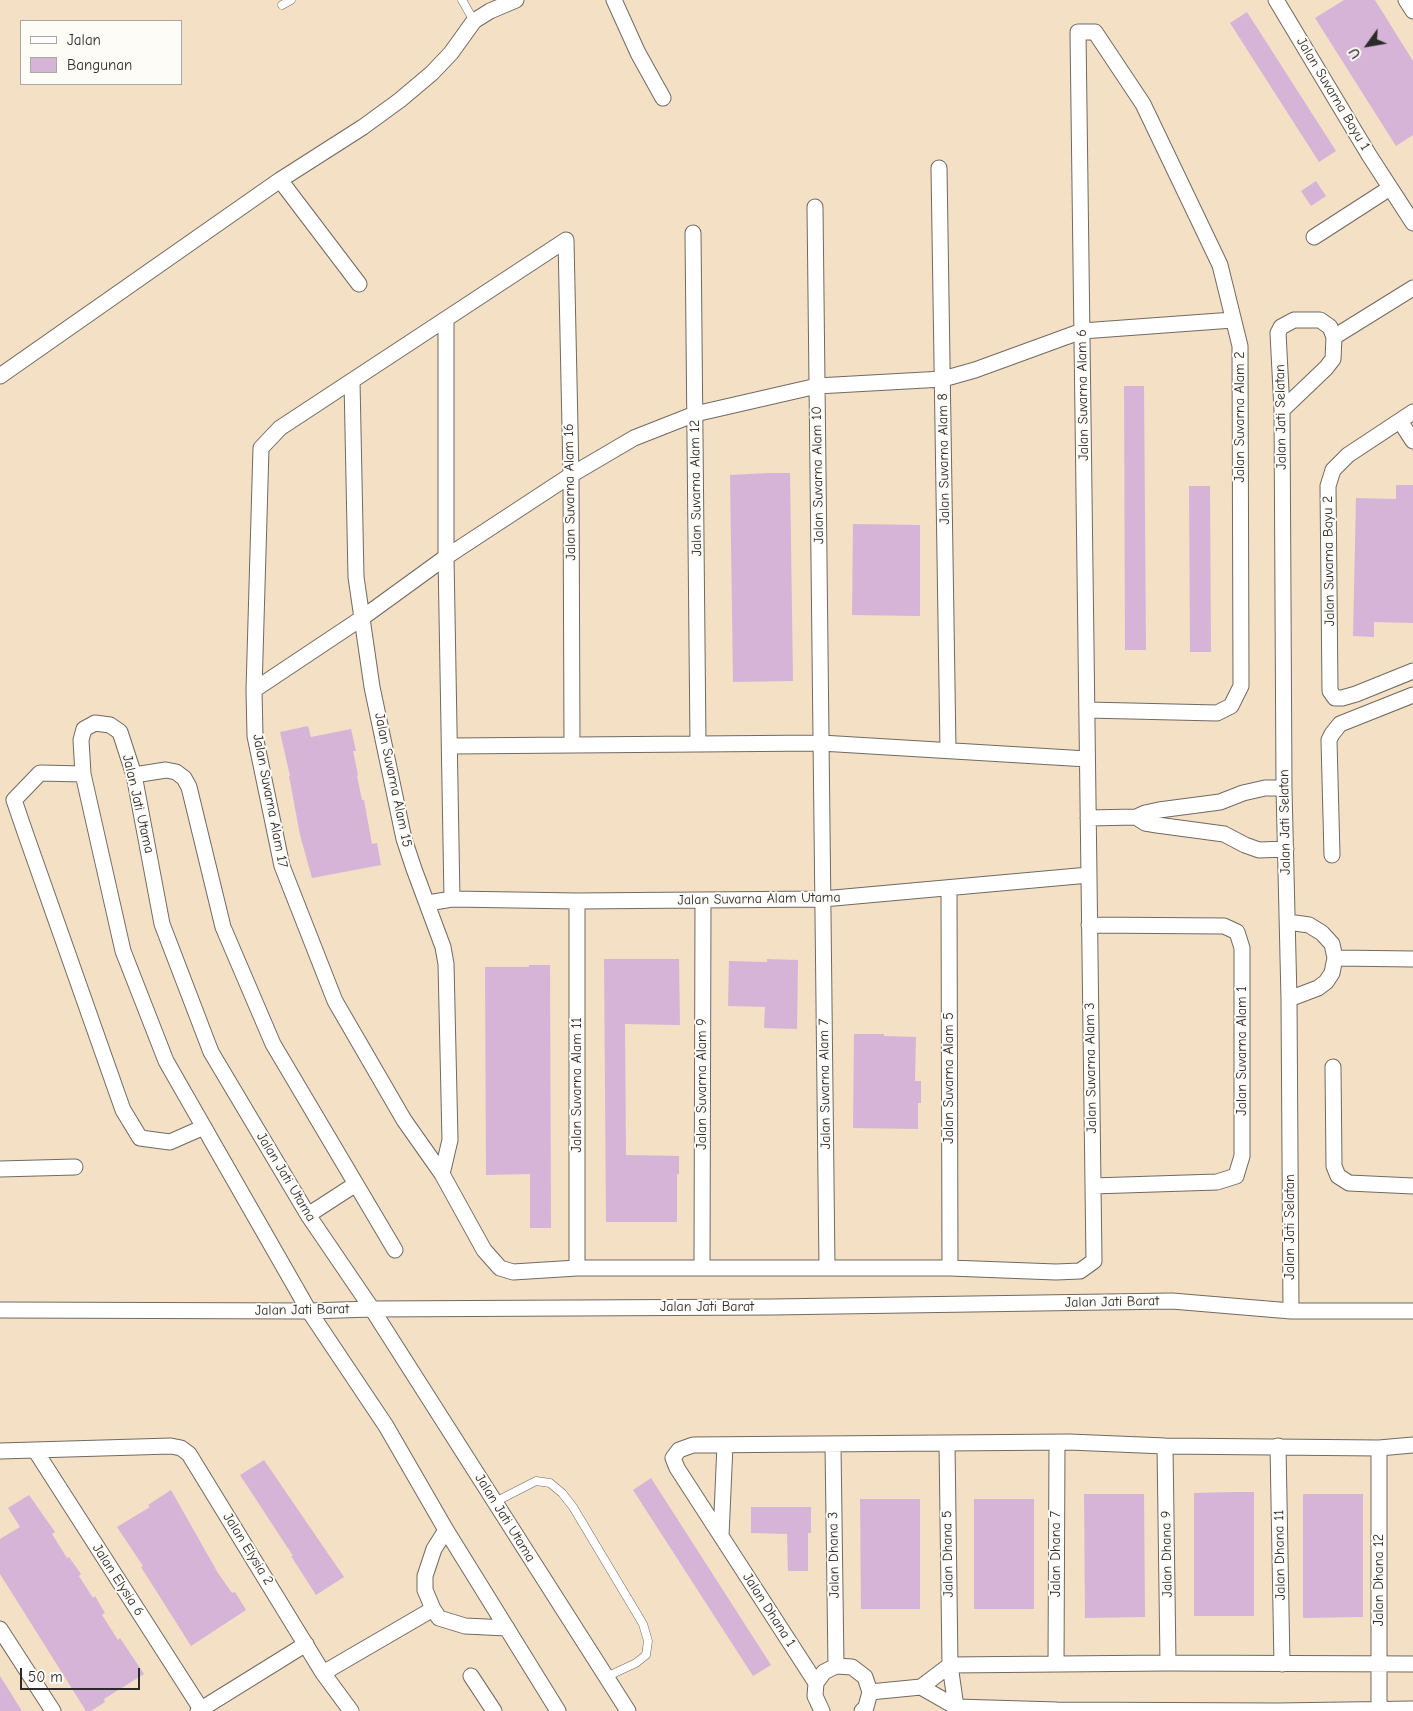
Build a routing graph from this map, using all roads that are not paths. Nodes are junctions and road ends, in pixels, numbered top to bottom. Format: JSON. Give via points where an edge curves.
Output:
{"nodes":[{"id":1,"x":291,"y":0,"type":"edge"},
{"id":2,"x":462,"y":0,"type":"edge"},
{"id":3,"x":516,"y":0,"type":"edge"},
{"id":4,"x":614,"y":0,"type":"edge"},
{"id":5,"x":1276,"y":0,"type":"edge"},
{"id":6,"x":1406,"y":0,"type":"edge"},
{"id":7,"x":282,"y":5,"type":"dead end"},
{"id":8,"x":1413,"y":11,"type":"edge"},
{"id":9,"x":474,"y":21,"type":"junction"},
{"id":10,"x":1078,"y":32,"type":"joint"},
{"id":11,"x":663,"y":98,"type":"dead end"},
{"id":12,"x":939,"y":168,"type":"dead end"},
{"id":13,"x":280,"y":180,"type":"junction"},
{"id":14,"x":1390,"y":188,"type":"junction"},
{"id":15,"x":815,"y":207,"type":"dead end"},
{"id":16,"x":1413,"y":223,"type":"edge"},
{"id":17,"x":693,"y":233,"type":"dead end"},
{"id":18,"x":1314,"y":237,"type":"dead end"},
{"id":19,"x":359,"y":284,"type":"dead end"},
{"id":20,"x":1413,"y":287,"type":"edge"},
{"id":21,"x":446,"y":319,"type":"junction"},
{"id":22,"x":1233,"y":320,"type":"junction"},
{"id":23,"x":1082,"y":331,"type":"junction"},
{"id":24,"x":1334,"y":337,"type":"junction"},
{"id":25,"x":0,"y":376,"type":"edge"},
{"id":26,"x":943,"y":379,"type":"junction"},
{"id":27,"x":352,"y":381,"type":"junction"},
{"id":28,"x":817,"y":386,"type":"junction"},
{"id":29,"x":1282,"y":410,"type":"junction"},
{"id":30,"x":1413,"y":412,"type":"edge"},
{"id":31,"x":695,"y":414,"type":"junction"},
{"id":32,"x":1400,"y":421,"type":"junction"},
{"id":33,"x":1413,"y":441,"type":"edge"},
{"id":34,"x":571,"y":474,"type":"junction"},
{"id":35,"x":446,"y":557,"type":"junction"},
{"id":36,"x":362,"y":618,"type":"junction"},
{"id":37,"x":1413,"y":671,"type":"edge"},
{"id":38,"x":254,"y":690,"type":"junction"},
{"id":39,"x":1413,"y":696,"type":"edge"},
{"id":40,"x":1087,"y":710,"type":"junction"},
{"id":41,"x":821,"y":742,"type":"junction"},
{"id":42,"x":698,"y":744,"type":"junction"},
{"id":43,"x":572,"y":745,"type":"junction"},
{"id":44,"x":451,"y":746,"type":"junction"},
{"id":45,"x":948,"y":750,"type":"junction"},
{"id":46,"x":1087,"y":759,"type":"junction"},
{"id":47,"x":83,"y":774,"type":"junction"},
{"id":48,"x":134,"y":775,"type":"junction"},
{"id":49,"x":1284,"y":788,"type":"junction"},
{"id":50,"x":1136,"y":817,"type":"junction"},
{"id":51,"x":1088,"y":818,"type":"junction"},
{"id":52,"x":1286,"y":849,"type":"junction"},
{"id":53,"x":1332,"y":855,"type":"dead end"},
{"id":54,"x":1089,"y":875,"type":"junction"},
{"id":55,"x":949,"y":888,"type":"junction"},
{"id":56,"x":452,"y":898,"type":"junction"},
{"id":57,"x":823,"y":899,"type":"junction"},
{"id":58,"x":703,"y":900,"type":"junction"},
{"id":59,"x":577,"y":901,"type":"junction"},
{"id":60,"x":428,"y":904,"type":"junction"},
{"id":61,"x":1288,"y":922,"type":"junction"},
{"id":62,"x":1090,"y":925,"type":"junction"},
{"id":63,"x":1335,"y":958,"type":"junction"},
{"id":64,"x":1413,"y":959,"type":"edge"},
{"id":65,"x":1289,"y":999,"type":"junction"},
{"id":66,"x":1333,"y":1067,"type":"dead end"},
{"id":67,"x":204,"y":1127,"type":"junction"},
{"id":68,"x":75,"y":1167,"type":"dead end"},
{"id":69,"x":0,"y":1169,"type":"edge"},
{"id":70,"x":442,"y":1174,"type":"junction"},
{"id":71,"x":356,"y":1184,"type":"junction"},
{"id":72,"x":1093,"y":1186,"type":"junction"},
{"id":73,"x":1413,"y":1186,"type":"edge"},
{"id":74,"x":308,"y":1216,"type":"junction"},
{"id":75,"x":395,"y":1250,"type":"dead end"},
{"id":76,"x":1094,"y":1261,"type":"joint"},
{"id":77,"x":577,"y":1268,"type":"junction"},
{"id":78,"x":702,"y":1268,"type":"junction"},
{"id":79,"x":827,"y":1268,"type":"junction"},
{"id":80,"x":950,"y":1268,"type":"junction"},
{"id":81,"x":372,"y":1308,"type":"junction"},
{"id":82,"x":0,"y":1310,"type":"edge"},
{"id":83,"x":308,"y":1311,"type":"junction"},
{"id":84,"x":1290,"y":1311,"type":"junction"},
{"id":85,"x":1413,"y":1311,"type":"edge"},
{"id":86,"x":947,"y":1443,"type":"junction"},
{"id":87,"x":1057,"y":1443,"type":"junction"},
{"id":88,"x":725,"y":1445,"type":"junction"},
{"id":89,"x":833,"y":1445,"type":"junction"},
{"id":90,"x":1413,"y":1445,"type":"edge"},
{"id":91,"x":1165,"y":1446,"type":"junction"},
{"id":92,"x":1278,"y":1446,"type":"junction"},
{"id":93,"x":1380,"y":1448,"type":"junction"},
{"id":94,"x":0,"y":1450,"type":"edge"},
{"id":95,"x":35,"y":1450,"type":"junction"},
{"id":96,"x":495,"y":1502,"type":"junction"},
{"id":97,"x":446,"y":1530,"type":"junction"},
{"id":98,"x":721,"y":1536,"type":"junction"},
{"id":99,"x":433,"y":1610,"type":"junction"},
{"id":100,"x":507,"y":1628,"type":"junction"},
{"id":101,"x":0,"y":1629,"type":"edge"},
{"id":102,"x":306,"y":1644,"type":"junction"},
{"id":103,"x":1168,"y":1663,"type":"junction"},
{"id":104,"x":1056,"y":1664,"type":"junction"},
{"id":105,"x":1282,"y":1664,"type":"junction"},
{"id":106,"x":1379,"y":1664,"type":"junction"},
{"id":107,"x":1413,"y":1664,"type":"edge"},
{"id":108,"x":950,"y":1665,"type":"junction"},
{"id":109,"x":836,"y":1666,"type":"junction"},
{"id":110,"x":323,"y":1673,"type":"junction"},
{"id":111,"x":471,"y":1676,"type":"dead end"},
{"id":112,"x":606,"y":1677,"type":"junction"},
{"id":113,"x":816,"y":1683,"type":"junction"},
{"id":114,"x":921,"y":1687,"type":"junction"},
{"id":115,"x":870,"y":1692,"type":"junction"},
{"id":116,"x":345,"y":1709,"type":"edge"},
{"id":117,"x":957,"y":1709,"type":"edge"},
{"id":118,"x":1413,"y":1709,"type":"edge"},
{"id":119,"x":199,"y":1710,"type":"edge"},
{"id":120,"x":819,"y":1710,"type":"edge"},
{"id":121,"x":1057,"y":1710,"type":"edge"},
{"id":122,"x":1166,"y":1710,"type":"edge"},
{"id":123,"x":1380,"y":1710,"type":"edge"},
{"id":124,"x":53,"y":1711,"type":"edge"},
{"id":125,"x":494,"y":1711,"type":"edge"},
{"id":126,"x":558,"y":1711,"type":"edge"},
{"id":127,"x":628,"y":1711,"type":"edge"},
{"id":128,"x":862,"y":1711,"type":"edge"},
{"id":129,"x":1277,"y":1711,"type":"edge"}],
"edges":[{"from":1,"to":7,"type":"lane"},
{"from":2,"to":9,"type":"lane"},
{"from":3,"to":9,"type":"street"},
{"from":4,"to":11,"type":"street"},
{"from":5,"to":14,"type":"street","name":"Jalan Suvarna Bayu 1"},
{"from":6,"to":8,"type":"street"},
{"from":9,"to":13,"type":"street","via":[[451,53],[400,100]]},
{"from":10,"to":22,"type":"street","name":"Jalan Suvarna Alam 2","via":[[1095,32],[1143,104],[1220,265]]},
{"from":10,"to":23,"type":"street","name":"Jalan Suvarna Alam 6"},
{"from":12,"to":26,"type":"street","name":"Jalan Suvarna Alam 8"},
{"from":13,"to":19,"type":"street"},
{"from":13,"to":25,"type":"street"},
{"from":14,"to":16,"type":"street","name":"Jalan Suvarna Bayu 1"},
{"from":14,"to":18,"type":"street"},
{"from":15,"to":28,"type":"street","name":"Jalan Suvarna Alam 10"},
{"from":17,"to":31,"type":"street","name":"Jalan Suvarna Alam 12"},
{"from":20,"to":24,"type":"street"},
{"from":21,"to":27,"type":"street"},
{"from":21,"to":34,"type":"street","name":"Jalan Suvarna Alam 16","via":[[566,240]]},
{"from":21,"to":35,"type":"street"},
{"from":22,"to":23,"type":"street"},
{"from":22,"to":40,"type":"street","name":"Jalan Suvarna Alam 2","via":[[1240,346],[1241,686],[1231,706],[1217,713]]},
{"from":23,"to":26,"type":"street"},
{"from":23,"to":40,"type":"street","name":"Jalan Suvarna Alam 6"},
{"from":24,"to":29,"type":"street","via":[[1333,359]]},
{"from":24,"to":29,"type":"street","name":"Jalan Jati Selatan","via":[[1330,327],[1320,320],[1294,320],[1281,327],[1278,334]]},
{"from":26,"to":28,"type":"street"},
{"from":26,"to":45,"type":"street","name":"Jalan Suvarna Alam 8"},
{"from":27,"to":36,"type":"street","name":"Jalan Suvarna Alam 15","via":[[356,577]]},
{"from":27,"to":38,"type":"street","name":"Jalan Suvarna Alam 17","via":[[280,428],[261,448]]},
{"from":28,"to":31,"type":"street"},
{"from":28,"to":41,"type":"street","name":"Jalan Suvarna Alam 10"},
{"from":29,"to":49,"type":"street","name":"Jalan Jati Selatan"},
{"from":30,"to":32,"type":"street","name":"Jalan Suvarna Bayu 2"},
{"from":31,"to":34,"type":"street","via":[[634,438]]},
{"from":31,"to":42,"type":"street","name":"Jalan Suvarna Alam 12"},
{"from":32,"to":33,"type":"street"},
{"from":32,"to":37,"type":"street","name":"Jalan Suvarna Bayu 2","via":[[1348,454],[1332,470],[1328,486],[1330,691],[1335,698],[1342,698]]},
{"from":34,"to":35,"type":"street"},
{"from":34,"to":43,"type":"street","name":"Jalan Suvarna Alam 16"},
{"from":35,"to":36,"type":"street"},
{"from":35,"to":44,"type":"street"},
{"from":36,"to":38,"type":"street"},
{"from":36,"to":60,"type":"street","name":"Jalan Suvarna Alam 15","via":[[372,687],[404,839]]},
{"from":38,"to":70,"type":"street","name":"Jalan Suvarna Alam 17","via":[[255,736],[282,866],[335,1001],[404,1120]]},
{"from":39,"to":53,"type":"street","via":[[1340,724],[1332,734],[1329,740]]},
{"from":40,"to":46,"type":"street","name":"Jalan Suvarna Alam 6"},
{"from":41,"to":42,"type":"street"},
{"from":41,"to":45,"type":"street"},
{"from":41,"to":57,"type":"street","name":"Jalan Suvarna Alam 10"},
{"from":42,"to":43,"type":"street"},
{"from":43,"to":44,"type":"street"},
{"from":44,"to":56,"type":"street"},
{"from":45,"to":46,"type":"street"},
{"from":46,"to":51,"type":"street","name":"Jalan Suvarna Alam 6"},
{"from":47,"to":48,"type":"street","name":"Jalan Jati Utama","via":[[81,740],[84,729],[95,723],[110,725],[120,732]]},
{"from":47,"to":67,"type":"street","name":"Jalan Jati Utama","via":[[123,951],[166,1061]]},
{"from":47,"to":67,"type":"street","via":[[40,773],[14,800],[123,1110],[140,1138],[170,1142]]},
{"from":48,"to":71,"type":"street","via":[[166,770],[184,778],[223,927],[273,1044]]},
{"from":48,"to":74,"type":"street","name":"Jalan Jati Utama","via":[[162,924],[212,1052]]},
{"from":49,"to":50,"type":"street","via":[[1265,788],[1220,802],[1159,810]]},
{"from":49,"to":52,"type":"street","name":"Jalan Jati Selatan"},
{"from":50,"to":51,"type":"street"},
{"from":50,"to":52,"type":"street","via":[[1146,823],[1224,834],[1259,850]]},
{"from":51,"to":54,"type":"street","name":"Jalan Suvarna Alam 3"},
{"from":52,"to":61,"type":"street","name":"Jalan Jati Selatan"},
{"from":54,"to":55,"type":"street","name":"Jalan Suvarna Alam Utama"},
{"from":54,"to":62,"type":"street","name":"Jalan Suvarna Alam 3"},
{"from":55,"to":57,"type":"street","name":"Jalan Suvarna Alam Utama"},
{"from":55,"to":80,"type":"street","name":"Jalan Suvarna Alam 5"},
{"from":56,"to":59,"type":"street","name":"Jalan Suvarna Alam Utama"},
{"from":56,"to":60,"type":"street","name":"Jalan Suvarna Alam Utama"},
{"from":57,"to":58,"type":"street","name":"Jalan Suvarna Alam Utama"},
{"from":57,"to":79,"type":"street","name":"Jalan Suvarna Alam 7"},
{"from":58,"to":59,"type":"street","name":"Jalan Suvarna Alam Utama"},
{"from":58,"to":78,"type":"street","name":"Jalan Suvarna Alam 9"},
{"from":59,"to":77,"type":"street","name":"Jalan Suvarna Alam 11"},
{"from":60,"to":70,"type":"street","name":"Jalan Suvarna Alam 15","via":[[446,964],[450,1140]]},
{"from":61,"to":63,"type":"street","via":[[1309,925],[1322,933],[1332,944]]},
{"from":61,"to":65,"type":"street","name":"Jalan Jati Selatan"},
{"from":62,"to":72,"type":"street","name":"Jalan Suvarna Alam 3"},
{"from":62,"to":72,"type":"street","name":"Jalan Suvarna Alam 1","via":[[1224,926],[1237,932],[1242,948],[1242,1156],[1236,1176],[1217,1182]]},
{"from":63,"to":64,"type":"street"},
{"from":63,"to":65,"type":"street","via":[[1332,974],[1326,982]]},
{"from":65,"to":84,"type":"street","name":"Jalan Jati Selatan"},
{"from":66,"to":73,"type":"street","via":[[1334,1166],[1338,1176],[1349,1183]]},
{"from":67,"to":83,"type":"street","name":"Jalan Jati Utama"},
{"from":68,"to":69,"type":"street"},
{"from":70,"to":77,"type":"street","name":"Jalan Suvarna Alam 17","via":[[484,1250],[500,1268],[513,1272]]},
{"from":71,"to":74,"type":"street"},
{"from":71,"to":75,"type":"street"},
{"from":72,"to":76,"type":"street","name":"Jalan Suvarna Alam 3"},
{"from":74,"to":81,"type":"street","name":"Jalan Jati Utama"},
{"from":76,"to":80,"type":"street","name":"Jalan Suvarna Alam 17","via":[[1080,1271]]},
{"from":77,"to":78,"type":"street","name":"Jalan Suvarna Alam 17"},
{"from":78,"to":79,"type":"street","name":"Jalan Suvarna Alam 17"},
{"from":79,"to":80,"type":"street","name":"Jalan Suvarna Alam 17"},
{"from":81,"to":83,"type":"street","name":"Jalan Jati Barat"},
{"from":81,"to":84,"type":"street","name":"Jalan Jati Barat","via":[[1172,1301]]},
{"from":81,"to":96,"type":"street","name":"Jalan Jati Utama"},
{"from":82,"to":83,"type":"street","name":"Jalan Jati Barat"},
{"from":83,"to":97,"type":"street","name":"Jalan Jati Utama","via":[[386,1426]]},
{"from":84,"to":85,"type":"street","name":"Jalan Jati Barat"},
{"from":86,"to":87,"type":"street"},
{"from":86,"to":89,"type":"street"},
{"from":86,"to":108,"type":"street","name":"Jalan Dhana 5"},
{"from":87,"to":91,"type":"street"},
{"from":87,"to":104,"type":"street","name":"Jalan Dhana 7"},
{"from":88,"to":89,"type":"street"},
{"from":88,"to":98,"type":"street"},
{"from":88,"to":98,"type":"street","name":"Jalan Dhana 1","via":[[693,1445],[678,1450],[673,1458]]},
{"from":89,"to":109,"type":"street","name":"Jalan Dhana 3"},
{"from":90,"to":93,"type":"street"},
{"from":91,"to":92,"type":"street"},
{"from":91,"to":103,"type":"street","name":"Jalan Dhana 9"},
{"from":92,"to":93,"type":"street"},
{"from":92,"to":105,"type":"street","name":"Jalan Dhana 11"},
{"from":93,"to":106,"type":"street","name":"Jalan Dhana 12"},
{"from":94,"to":95,"type":"street"},
{"from":95,"to":102,"type":"street","name":"Jalan Elysia 2","via":[[181,1448],[189,1454]]},
{"from":95,"to":119,"type":"street","name":"Jalan Elysia 6"},
{"from":96,"to":112,"type":"street","name":"Jalan Jati Utama"},
{"from":96,"to":112,"type":"lane","via":[[536,1481],[550,1483],[573,1506],[643,1624],[648,1642],[646,1655]]},
{"from":97,"to":99,"type":"street","via":[[434,1549],[425,1576],[425,1590]]},
{"from":97,"to":100,"type":"street","name":"Jalan Jati Utama"},
{"from":98,"to":113,"type":"street","name":"Jalan Dhana 1"},
{"from":99,"to":100,"type":"street","via":[[439,1618],[465,1626]]},
{"from":99,"to":110,"type":"street"},
{"from":100,"to":126,"type":"street","name":"Jalan Jati Utama"},
{"from":101,"to":124,"type":"street"},
{"from":102,"to":110,"type":"street","name":"Jalan Elysia 2"},
{"from":102,"to":119,"type":"street"},
{"from":103,"to":104,"type":"street"},
{"from":103,"to":105,"type":"street"},
{"from":104,"to":108,"type":"street"},
{"from":105,"to":106,"type":"street"},
{"from":106,"to":107,"type":"street"},
{"from":106,"to":123,"type":"street","name":"Jalan Dhana 12"},
{"from":108,"to":114,"type":"street"},
{"from":108,"to":117,"type":"street","name":"Jalan Dhana 5"},
{"from":109,"to":113,"type":"street","via":[[824,1672]]},
{"from":109,"to":115,"type":"street","via":[[852,1667],[864,1677]]},
{"from":110,"to":116,"type":"street","name":"Jalan Elysia 2"},
{"from":111,"to":125,"type":"street"},
{"from":112,"to":127,"type":"street","name":"Jalan Jati Utama"},
{"from":113,"to":120,"type":"street","via":[[814,1696]]},
{"from":114,"to":115,"type":"street"},
{"from":114,"to":117,"type":"street"},
{"from":115,"to":128,"type":"street"},
{"from":117,"to":121,"type":"street"},
{"from":118,"to":123,"type":"street"},
{"from":121,"to":122,"type":"street"},
{"from":122,"to":129,"type":"street"},
{"from":123,"to":129,"type":"street"}]}
